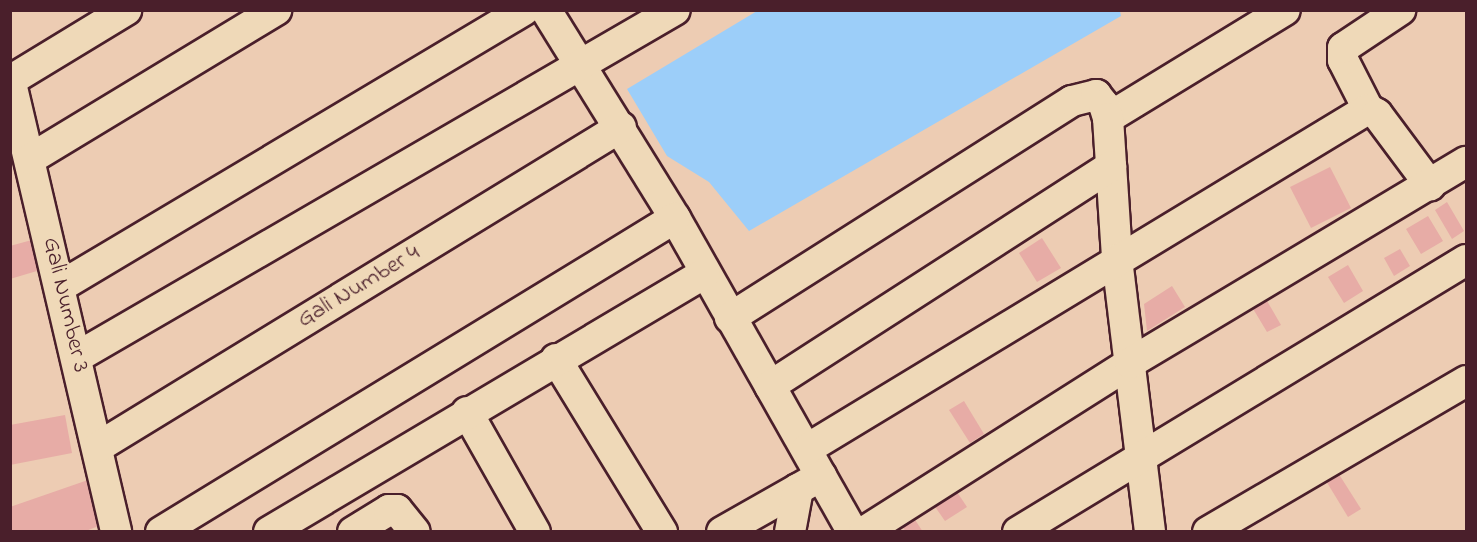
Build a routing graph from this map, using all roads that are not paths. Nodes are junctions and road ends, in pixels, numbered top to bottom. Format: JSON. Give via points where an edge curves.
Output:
{"nodes":[{"id":1,"x":126,"y":10,"type":"edge"},
{"id":2,"x":276,"y":10,"type":"edge"},
{"id":3,"x":524,"y":10,"type":"edge"},
{"id":4,"x":546,"y":10,"type":"edge"},
{"id":5,"x":675,"y":10,"type":"edge"},
{"id":6,"x":1285,"y":10,"type":"edge"},
{"id":7,"x":1400,"y":10,"type":"edge"},
{"id":8,"x":579,"y":66,"type":"junction"},
{"id":9,"x":11,"y":85,"type":"edge"},
{"id":10,"x":1368,"y":109,"type":"junction"},
{"id":11,"x":1108,"y":118,"type":"junction"},
{"id":12,"x":621,"y":127,"type":"junction"},
{"id":13,"x":30,"y":159,"type":"junction"},
{"id":14,"x":1467,"y":162,"type":"edge"},
{"id":15,"x":1111,"y":166,"type":"junction"},
{"id":16,"x":1430,"y":185,"type":"junction"},
{"id":17,"x":675,"y":218,"type":"junction"},
{"id":18,"x":1117,"y":259,"type":"junction"},
{"id":19,"x":1467,"y":260,"type":"edge"},
{"id":20,"x":705,"y":273,"type":"junction"},
{"id":21,"x":61,"y":286,"type":"junction"},
{"id":22,"x":730,"y":318,"type":"junction"},
{"id":23,"x":77,"y":357,"type":"junction"},
{"id":24,"x":556,"y":359,"type":"junction"},
{"id":25,"x":1130,"y":363,"type":"junction"},
{"id":26,"x":1467,"y":381,"type":"edge"},
{"id":27,"x":770,"y":386,"type":"junction"},
{"id":28,"x":467,"y":412,"type":"junction"},
{"id":29,"x":98,"y":447,"type":"junction"},
{"id":30,"x":807,"y":449,"type":"junction"},
{"id":31,"x":1143,"y":453,"type":"junction"},
{"id":32,"x":809,"y":483,"type":"junction"},
{"id":33,"x":279,"y":529,"type":"edge"},
{"id":34,"x":116,"y":531,"type":"edge"},
{"id":35,"x":161,"y":531,"type":"edge"},
{"id":36,"x":353,"y":531,"type":"edge"},
{"id":37,"x":415,"y":531,"type":"edge"},
{"id":38,"x":535,"y":531,"type":"edge"},
{"id":39,"x":662,"y":531,"type":"edge"},
{"id":40,"x":722,"y":531,"type":"edge"},
{"id":41,"x":790,"y":531,"type":"edge"},
{"id":42,"x":853,"y":531,"type":"edge"},
{"id":43,"x":864,"y":531,"type":"edge"},
{"id":44,"x":1018,"y":531,"type":"edge"},
{"id":45,"x":1150,"y":531,"type":"edge"},
{"id":46,"x":1208,"y":531,"type":"edge"}],
"edges":[{"from":1,"to":9,"type":"street"},
{"from":2,"to":13,"type":"street"},
{"from":3,"to":21,"type":"street"},
{"from":4,"to":8,"type":"street"},
{"from":5,"to":8,"type":"street"},
{"from":6,"to":11,"type":"street"},
{"from":7,"to":10,"type":"street","via":[[1343,48],[1343,60]]},
{"from":8,"to":12,"type":"street"},
{"from":8,"to":23,"type":"street"},
{"from":9,"to":13,"type":"street","name":"Gali Number 3"},
{"from":10,"to":16,"type":"street","via":[[1377,114]]},
{"from":10,"to":18,"type":"street"},
{"from":11,"to":15,"type":"street"},
{"from":11,"to":22,"type":"street","via":[[1096,96],[1072,101]]},
{"from":12,"to":17,"type":"street"},
{"from":12,"to":29,"type":"street","name":"Gali Number 4"},
{"from":13,"to":21,"type":"street","name":"Gali Number 3"},
{"from":14,"to":16,"type":"street"},
{"from":15,"to":18,"type":"street"},
{"from":15,"to":27,"type":"street"},
{"from":16,"to":25,"type":"street"},
{"from":17,"to":20,"type":"street"},
{"from":17,"to":35,"type":"street"},
{"from":18,"to":25,"type":"street"},
{"from":18,"to":30,"type":"street"},
{"from":19,"to":31,"type":"street"},
{"from":20,"to":22,"type":"street"},
{"from":20,"to":24,"type":"street"},
{"from":21,"to":23,"type":"street","name":"Gali Number 3"},
{"from":22,"to":27,"type":"street"},
{"from":23,"to":29,"type":"street","name":"Gali Number 3"},
{"from":24,"to":28,"type":"street"},
{"from":24,"to":39,"type":"street"},
{"from":25,"to":31,"type":"street"},
{"from":25,"to":43,"type":"street"},
{"from":26,"to":46,"type":"street"},
{"from":27,"to":30,"type":"street"},
{"from":28,"to":33,"type":"street"},
{"from":28,"to":38,"type":"street"},
{"from":29,"to":34,"type":"street","name":"Gali Number 3"},
{"from":30,"to":32,"type":"street"},
{"from":31,"to":44,"type":"street"},
{"from":31,"to":45,"type":"street"},
{"from":32,"to":40,"type":"street"},
{"from":32,"to":41,"type":"street"},
{"from":32,"to":42,"type":"street"},
{"from":36,"to":37,"type":"street","via":[[389,510],[397,510]]}]}
